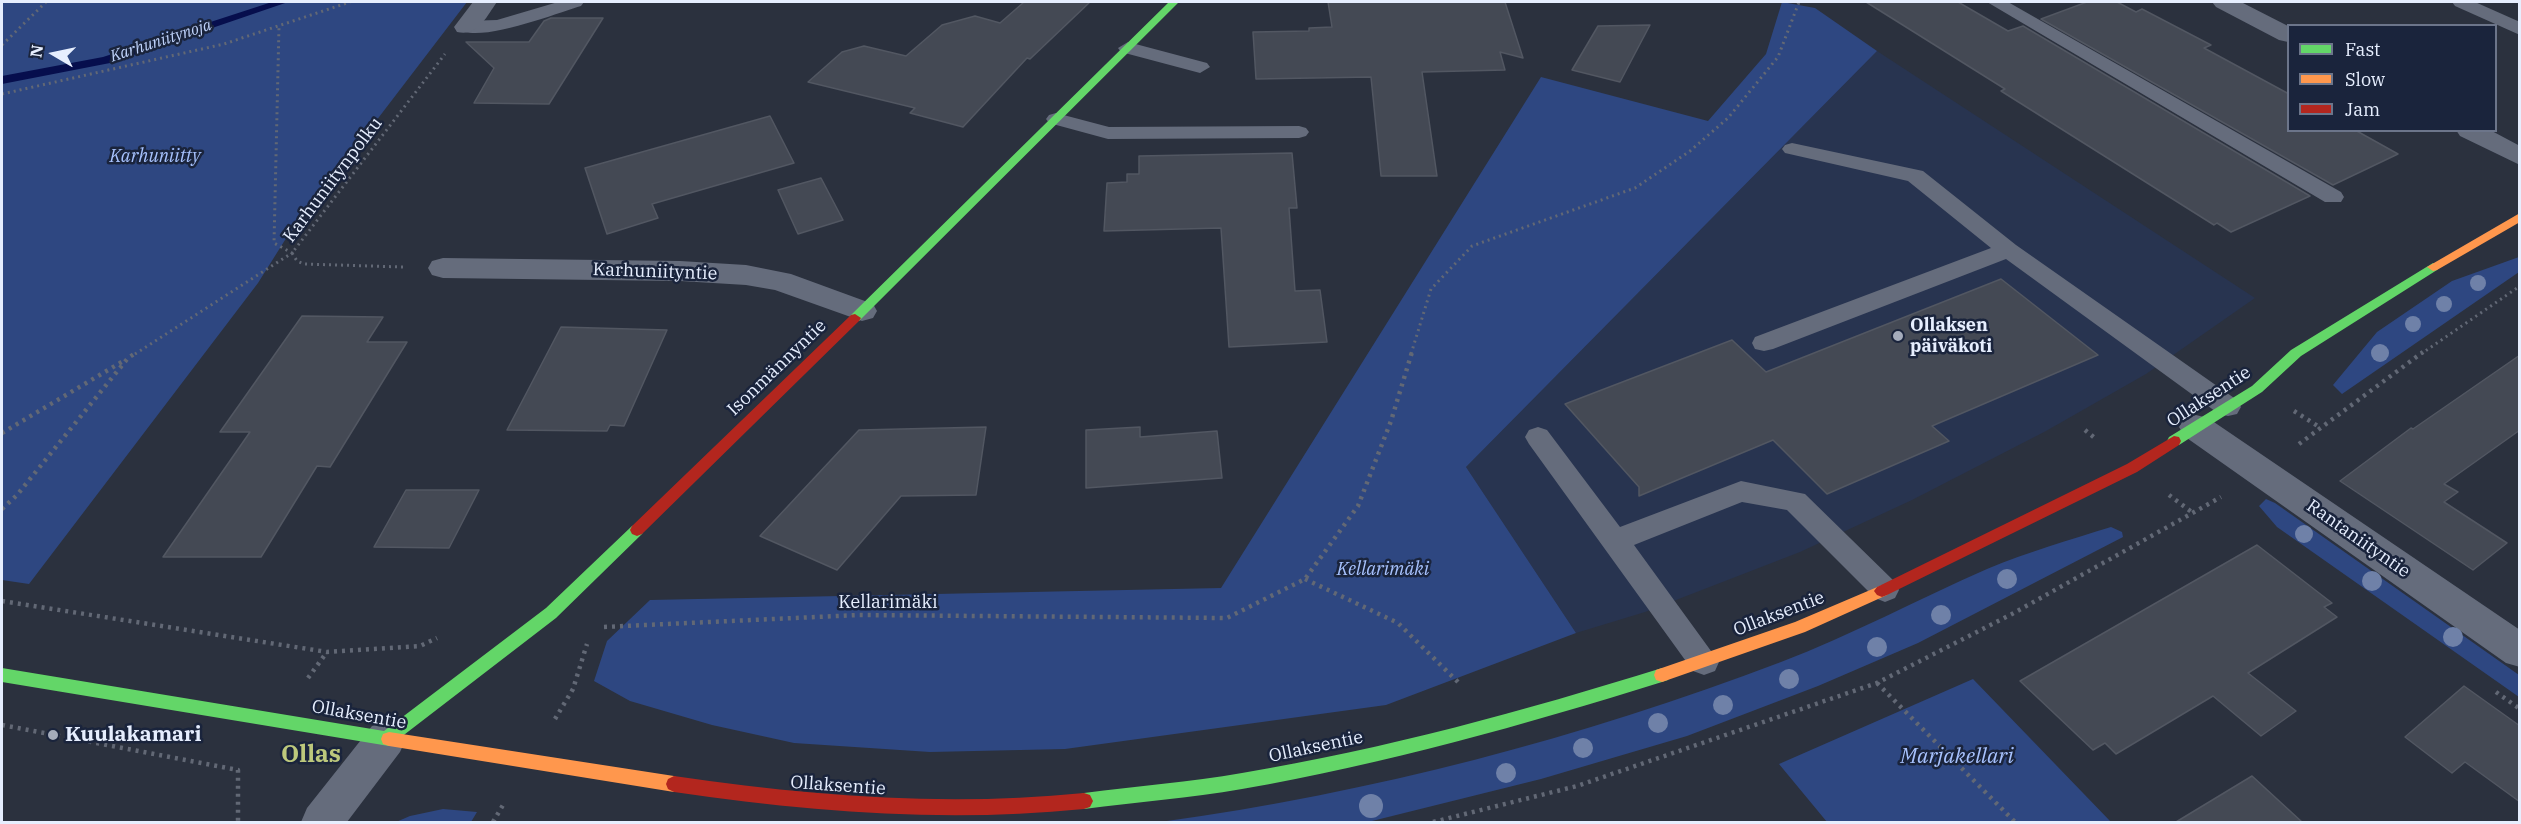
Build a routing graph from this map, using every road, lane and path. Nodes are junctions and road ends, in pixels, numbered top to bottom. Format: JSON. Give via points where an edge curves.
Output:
{"nodes":[{"id":1,"x":46,"y":2,"type":"edge"},
{"id":2,"x":350,"y":2,"type":"edge"},
{"id":3,"x":486,"y":2,"type":"edge"},
{"id":4,"x":575,"y":2,"type":"edge"},
{"id":5,"x":1174,"y":2,"type":"edge"},
{"id":6,"x":1799,"y":2,"type":"edge"},
{"id":7,"x":1996,"y":2,"type":"edge"},
{"id":8,"x":2224,"y":2,"type":"edge"},
{"id":9,"x":2461,"y":2,"type":"edge"},
{"id":10,"x":279,"y":26,"type":"junction"},
{"id":11,"x":466,"y":27,"type":"junction"},
{"id":12,"x":2520,"y":29,"type":"edge"},
{"id":13,"x":2287,"y":34,"type":"edge"},
{"id":14,"x":2,"y":45,"type":"edge"},
{"id":15,"x":1128,"y":48,"type":"junction"},
{"id":16,"x":1200,"y":67,"type":"dead end"},
{"id":17,"x":2,"y":94,"type":"edge"},
{"id":18,"x":1056,"y":118,"type":"junction"},
{"id":19,"x":1299,"y":132,"type":"dead end"},
{"id":20,"x":2473,"y":132,"type":"edge"},
{"id":21,"x":1792,"y":149,"type":"dead end"},
{"id":22,"x":2520,"y":157,"type":"edge"},
{"id":23,"x":2333,"y":197,"type":"dead end"},
{"id":24,"x":2520,"y":217,"type":"edge"},
{"id":25,"x":2008,"y":250,"type":"junction"},
{"id":26,"x":292,"y":253,"type":"junction"},
{"id":27,"x":443,"y":268,"type":"joint"},
{"id":28,"x":2520,"y":286,"type":"edge"},
{"id":29,"x":862,"y":311,"type":"junction"},
{"id":30,"x":1764,"y":343,"type":"dead end"},
{"id":31,"x":128,"y":358,"type":"junction"},
{"id":32,"x":2228,"y":407,"type":"junction"},
{"id":33,"x":2196,"y":427,"type":"junction"},
{"id":34,"x":2,"y":433,"type":"edge"},
{"id":35,"x":1538,"y":437,"type":"dead end"},
{"id":36,"x":2260,"y":472,"type":"junction"},
{"id":37,"x":2,"y":509,"type":"edge"},
{"id":38,"x":1615,"y":541,"type":"junction"},
{"id":39,"x":1305,"y":579,"type":"junction"},
{"id":40,"x":1885,"y":590,"type":"junction"},
{"id":41,"x":2,"y":601,"type":"edge"},
{"id":42,"x":592,"y":628,"type":"dead end"},
{"id":43,"x":440,"y":636,"type":"dead end"},
{"id":44,"x":2520,"y":651,"type":"edge"},
{"id":45,"x":1704,"y":662,"type":"junction"},
{"id":46,"x":2,"y":675,"type":"edge"},
{"id":47,"x":1877,"y":683,"type":"junction"},
{"id":48,"x":1467,"y":690,"type":"dead end"},
{"id":49,"x":2,"y":726,"type":"edge"},
{"id":50,"x":386,"y":739,"type":"junction"},
{"id":51,"x":238,"y":822,"type":"edge"},
{"id":52,"x":322,"y":822,"type":"edge"},
{"id":53,"x":1433,"y":822,"type":"edge"},
{"id":54,"x":2015,"y":822,"type":"edge"}],
"edges":[{"from":1,"to":14,"type":"path"},
{"from":2,"to":10,"type":"path"},
{"from":3,"to":11,"type":"street"},
{"from":4,"to":11,"type":"lane","via":[[498,26]]},
{"from":5,"to":15,"type":"street","name":"Isonmännyntie"},
{"from":6,"to":39,"type":"path","name":"Kellarimäki","via":[[1778,57],[1728,118],[1690,151],[1635,188],[1472,246],[1431,289],[1391,421],[1358,506]]},
{"from":7,"to":23,"type":"lane"},
{"from":8,"to":13,"type":"street"},
{"from":9,"to":12,"type":"lane"},
{"from":10,"to":17,"type":"path","via":[[224,44]]},
{"from":10,"to":26,"type":"path","via":[[274,243]]},
{"from":11,"to":26,"type":"path","name":"Karhuniitynpolku"},
{"from":15,"to":16,"type":"lane"},
{"from":15,"to":18,"type":"street","name":"Isonmännyntie"},
{"from":18,"to":19,"type":"lane","via":[[1108,134]]},
{"from":18,"to":29,"type":"street","name":"Isonmännyntie"},
{"from":20,"to":22,"type":"street"},
{"from":21,"to":25,"type":"lane","via":[[1915,176]]},
{"from":24,"to":32,"type":"street","name":"Ollaksentie","via":[[2296,352],[2257,389]]},
{"from":25,"to":30,"type":"lane"},
{"from":25,"to":32,"type":"lane"},
{"from":26,"to":27,"type":"path","name":"Karhuniitynpolku","via":[[297,261],[310,265]]},
{"from":26,"to":31,"type":"path"},
{"from":27,"to":29,"type":"street","name":"Karhuniityntie","via":[[746,275],[780,281]]},
{"from":28,"to":36,"type":"path","via":[[2458,326]]},
{"from":29,"to":50,"type":"street","name":"Isonmännyntie","via":[[551,613]]},
{"from":31,"to":34,"type":"path"},
{"from":31,"to":37,"type":"path"},
{"from":32,"to":33,"type":"street","name":"Ollaksentie"},
{"from":33,"to":36,"type":"street","name":"Rantaniityntie"},
{"from":33,"to":40,"type":"street","name":"Ollaksentie","via":[[2132,468]]},
{"from":35,"to":38,"type":"lane"},
{"from":36,"to":44,"type":"street","name":"Rantaniityntie"},
{"from":36,"to":47,"type":"path","via":[[2012,614]]},
{"from":38,"to":40,"type":"lane","via":[[1741,492],[1796,501]]},
{"from":38,"to":45,"type":"lane"},
{"from":39,"to":42,"type":"path","name":"Kellarimäki","via":[[1227,618],[859,615]]},
{"from":39,"to":48,"type":"path","via":[[1398,623]]},
{"from":40,"to":45,"type":"street","name":"Ollaksentie"},
{"from":41,"to":43,"type":"path","via":[[327,652],[420,646]]},
{"from":45,"to":50,"type":"street","name":"Ollaksentie","via":[[1565,706],[1415,745],[1241,781],[1066,803],[918,809],[779,800]]},
{"from":46,"to":50,"type":"street","name":"Ollaksentie"},
{"from":47,"to":53,"type":"path","via":[[1577,786]]},
{"from":47,"to":54,"type":"path"},
{"from":49,"to":51,"type":"path","via":[[238,770]]},
{"from":50,"to":52,"type":"street"}]}
